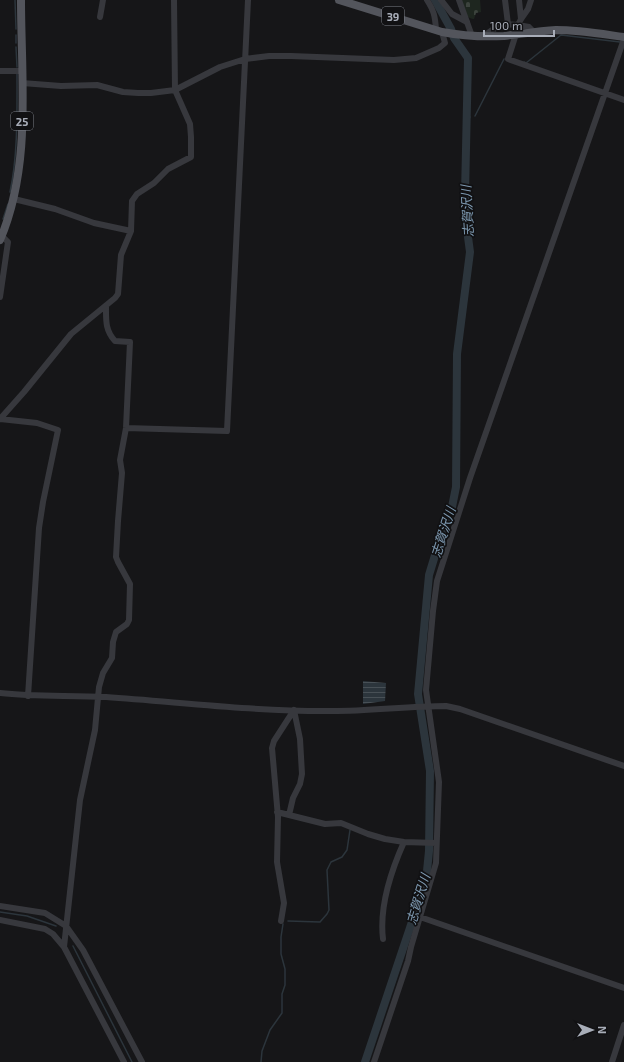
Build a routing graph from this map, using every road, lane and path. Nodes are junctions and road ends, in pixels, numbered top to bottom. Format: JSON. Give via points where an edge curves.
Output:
{"nodes":[{"id":1,"x":21,"y":0,"type":"edge"},
{"id":2,"x":103,"y":0,"type":"edge"},
{"id":3,"x":174,"y":0,"type":"edge"},
{"id":4,"x":248,"y":0,"type":"edge"},
{"id":5,"x":339,"y":0,"type":"edge"},
{"id":6,"x":427,"y":0,"type":"edge"},
{"id":7,"x":441,"y":0,"type":"edge"},
{"id":8,"x":459,"y":0,"type":"edge"},
{"id":9,"x":505,"y":0,"type":"edge"},
{"id":10,"x":519,"y":0,"type":"edge"},
{"id":11,"x":531,"y":0,"type":"edge"},
{"id":12,"x":100,"y":17,"type":"dead end"},
{"id":13,"x":467,"y":22,"type":"junction"},
{"id":14,"x":520,"y":22,"type":"junction"},
{"id":15,"x":508,"y":24,"type":"junction"},
{"id":16,"x":442,"y":31,"type":"junction"},
{"id":17,"x":534,"y":32,"type":"junction"},
{"id":18,"x":516,"y":34,"type":"junction"},
{"id":19,"x":471,"y":36,"type":"junction"},
{"id":20,"x":485,"y":36,"type":"junction"},
{"id":21,"x":624,"y":38,"type":"edge"},
{"id":22,"x":245,"y":59,"type":"junction"},
{"id":23,"x":0,"y":71,"type":"edge"},
{"id":24,"x":22,"y":71,"type":"junction"},
{"id":25,"x":22,"y":83,"type":"junction"},
{"id":26,"x":175,"y":90,"type":"junction"},
{"id":27,"x":605,"y":94,"type":"junction"},
{"id":28,"x":624,"y":100,"type":"edge"},
{"id":29,"x":14,"y":199,"type":"junction"},
{"id":30,"x":131,"y":231,"type":"junction"},
{"id":31,"x":1,"y":235,"type":"edge"},
{"id":32,"x":0,"y":297,"type":"edge"},
{"id":33,"x":106,"y":306,"type":"junction"},
{"id":34,"x":0,"y":419,"type":"edge"},
{"id":35,"x":126,"y":428,"type":"junction"},
{"id":36,"x":0,"y":693,"type":"edge"},
{"id":37,"x":28,"y":696,"type":"junction"},
{"id":38,"x":98,"y":697,"type":"junction"},
{"id":39,"x":427,"y":706,"type":"junction"},
{"id":40,"x":294,"y":710,"type":"junction"},
{"id":41,"x":624,"y":766,"type":"edge"},
{"id":42,"x":278,"y":812,"type":"junction"},
{"id":43,"x":289,"y":815,"type":"junction"},
{"id":44,"x":404,"y":842,"type":"junction"},
{"id":45,"x":436,"y":842,"type":"junction"},
{"id":46,"x":0,"y":906,"type":"edge"},
{"id":47,"x":420,"y":917,"type":"junction"},
{"id":48,"x":0,"y":920,"type":"edge"},
{"id":49,"x":282,"y":921,"type":"dead end"},
{"id":50,"x":66,"y":926,"type":"junction"},
{"id":51,"x":383,"y":939,"type":"dead end"},
{"id":52,"x":64,"y":947,"type":"junction"},
{"id":53,"x":624,"y":988,"type":"edge"},
{"id":54,"x":624,"y":1025,"type":"edge"},
{"id":55,"x":124,"y":1062,"type":"edge"},
{"id":56,"x":142,"y":1062,"type":"edge"},
{"id":57,"x":374,"y":1062,"type":"edge"},
{"id":58,"x":612,"y":1062,"type":"edge"}],
"edges":[{"from":1,"to":24,"type":"main road","number":"25"},
{"from":2,"to":12,"type":"street"},
{"from":3,"to":26,"type":"street"},
{"from":4,"to":22,"type":"street"},
{"from":5,"to":16,"type":"main road","number":"39"},
{"from":6,"to":16,"type":"street"},
{"from":7,"to":13,"type":"street","via":[[452,14]]},
{"from":8,"to":13,"type":"street"},
{"from":9,"to":15,"type":"street"},
{"from":10,"to":14,"type":"street"},
{"from":11,"to":14,"type":"street"},
{"from":13,"to":19,"type":"street"},
{"from":14,"to":15,"type":"street"},
{"from":14,"to":17,"type":"street"},
{"from":15,"to":20,"type":"street"},
{"from":16,"to":19,"type":"main road","number":"39"},
{"from":16,"to":22,"type":"street","via":[[445,43],[440,48],[416,58],[394,60],[269,56]]},
{"from":17,"to":18,"type":"main road","number":"39"},
{"from":17,"to":21,"type":"main road","number":"39","via":[[572,30]]},
{"from":18,"to":20,"type":"main road","number":"39"},
{"from":18,"to":27,"type":"street","via":[[508,59]]},
{"from":19,"to":20,"type":"main road","number":"39"},
{"from":21,"to":27,"type":"street"},
{"from":22,"to":26,"type":"street","via":[[220,67]]},
{"from":22,"to":35,"type":"street","via":[[227,431]]},
{"from":23,"to":24,"type":"street"},
{"from":24,"to":25,"type":"main road","number":"25"},
{"from":25,"to":26,"type":"street","via":[[97,85],[138,93]]},
{"from":25,"to":29,"type":"main road","number":"25","via":[[20,151]]},
{"from":26,"to":30,"type":"street","via":[[190,124],[191,157],[168,169],[154,183],[134,196],[131,205]]},
{"from":27,"to":28,"type":"street"},
{"from":27,"to":39,"type":"street","via":[[442,562],[433,611],[426,690]]},
{"from":29,"to":30,"type":"street","via":[[55,209],[94,223]]},
{"from":29,"to":31,"type":"main road","number":"25"},
{"from":30,"to":33,"type":"street","via":[[121,256],[118,294]]},
{"from":31,"to":32,"type":"street","via":[[8,242]]},
{"from":33,"to":34,"type":"street","via":[[71,334]]},
{"from":33,"to":35,"type":"street","via":[[106,326],[111,337],[115,342],[130,342]]},
{"from":34,"to":37,"type":"street","via":[[37,423],[58,430],[39,528]]},
{"from":35,"to":38,"type":"street","via":[[120,460],[122,473],[116,557],[130,584],[129,620],[116,632],[112,658],[104,674]]},
{"from":36,"to":37,"type":"street"},
{"from":37,"to":38,"type":"street"},
{"from":38,"to":40,"type":"street"},
{"from":38,"to":50,"type":"street","via":[[95,730],[80,800]]},
{"from":39,"to":40,"type":"street","via":[[351,711]]},
{"from":39,"to":41,"type":"street","via":[[460,709]]},
{"from":39,"to":45,"type":"street","via":[[440,792]]},
{"from":40,"to":42,"type":"street","via":[[272,748]]},
{"from":40,"to":43,"type":"street","via":[[301,746],[302,774]]},
{"from":42,"to":43,"type":"street"},
{"from":42,"to":49,"type":"street","via":[[277,862],[284,903]]},
{"from":43,"to":44,"type":"street","via":[[325,824],[341,823],[374,836]]},
{"from":44,"to":45,"type":"street"},
{"from":44,"to":51,"type":"street","via":[[397,857],[382,912]]},
{"from":45,"to":47,"type":"street","via":[[436,863]]},
{"from":46,"to":50,"type":"street","via":[[45,913]]},
{"from":47,"to":53,"type":"street"},
{"from":47,"to":57,"type":"street"},
{"from":48,"to":52,"type":"street","via":[[45,929]]},
{"from":50,"to":52,"type":"street"},
{"from":50,"to":56,"type":"street","via":[[83,950]]},
{"from":52,"to":55,"type":"street"},
{"from":54,"to":58,"type":"street"}]}
